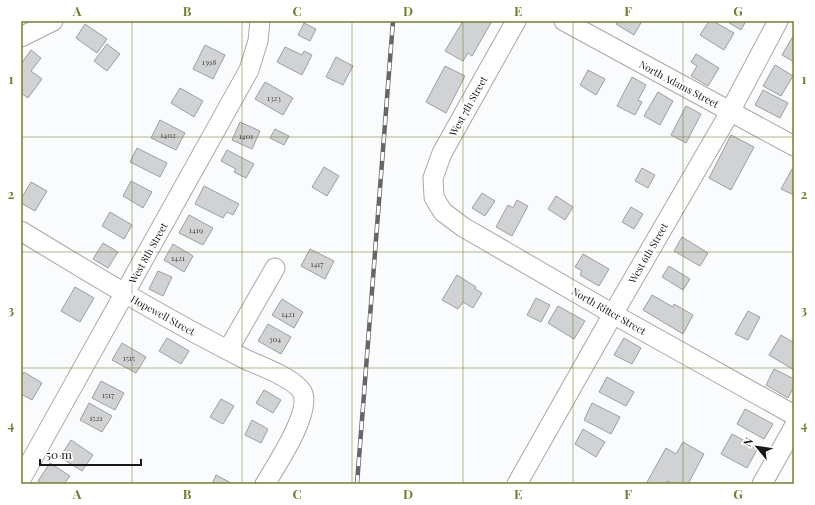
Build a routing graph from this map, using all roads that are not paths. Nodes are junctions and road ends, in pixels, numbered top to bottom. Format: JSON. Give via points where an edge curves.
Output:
{"nodes":[{"id":1,"x":53,"y":21,"type":"edge"},
{"id":2,"x":260,"y":21,"type":"edge"},
{"id":3,"x":516,"y":21,"type":"edge"},
{"id":4,"x":564,"y":21,"type":"edge"},
{"id":5,"x":778,"y":21,"type":"edge"},
{"id":6,"x":21,"y":37,"type":"edge"},
{"id":7,"x":730,"y":111,"type":"junction"},
{"id":8,"x":794,"y":146,"type":"edge"},
{"id":9,"x":434,"y":196,"type":"joint"},
{"id":10,"x":21,"y":231,"type":"edge"},
{"id":11,"x":276,"y":268,"type":"dead end"},
{"id":12,"x":125,"y":294,"type":"junction"},
{"id":13,"x":613,"y":314,"type":"junction"},
{"id":14,"x":228,"y":350,"type":"junction"},
{"id":15,"x":794,"y":415,"type":"edge"},
{"id":16,"x":794,"y":427,"type":"edge"},
{"id":17,"x":21,"y":479,"type":"edge"},
{"id":18,"x":265,"y":484,"type":"edge"},
{"id":19,"x":517,"y":484,"type":"edge"},
{"id":20,"x":762,"y":484,"type":"edge"}],
"edges":[{"from":1,"to":6,"type":"street"},
{"from":2,"to":12,"type":"street","name":"West 8th Street","via":[[258,41],[249,70]]},
{"from":3,"to":9,"type":"street","name":"West 7th Street","via":[[442,153],[433,178]]},
{"from":4,"to":7,"type":"street","name":"North Adams Street"},
{"from":5,"to":7,"type":"street","name":"West 6th Street"},
{"from":7,"to":8,"type":"street","name":"North Adams Street"},
{"from":7,"to":13,"type":"street","name":"West 6th Street"},
{"from":9,"to":13,"type":"street","name":"North Ritter Street","via":[[443,212],[463,227]]},
{"from":10,"to":12,"type":"street","name":"Hopewell Street"},
{"from":11,"to":14,"type":"street"},
{"from":12,"to":14,"type":"street","name":"Hopewell Street"},
{"from":12,"to":17,"type":"street","name":"West 8th Street"},
{"from":13,"to":15,"type":"street","name":"North Ritter Street"},
{"from":13,"to":19,"type":"street","name":"West 6th Street"},
{"from":14,"to":18,"type":"street","name":"Hopewell Street","via":[[295,384],[304,398],[300,420]]},
{"from":16,"to":20,"type":"street"}]}
